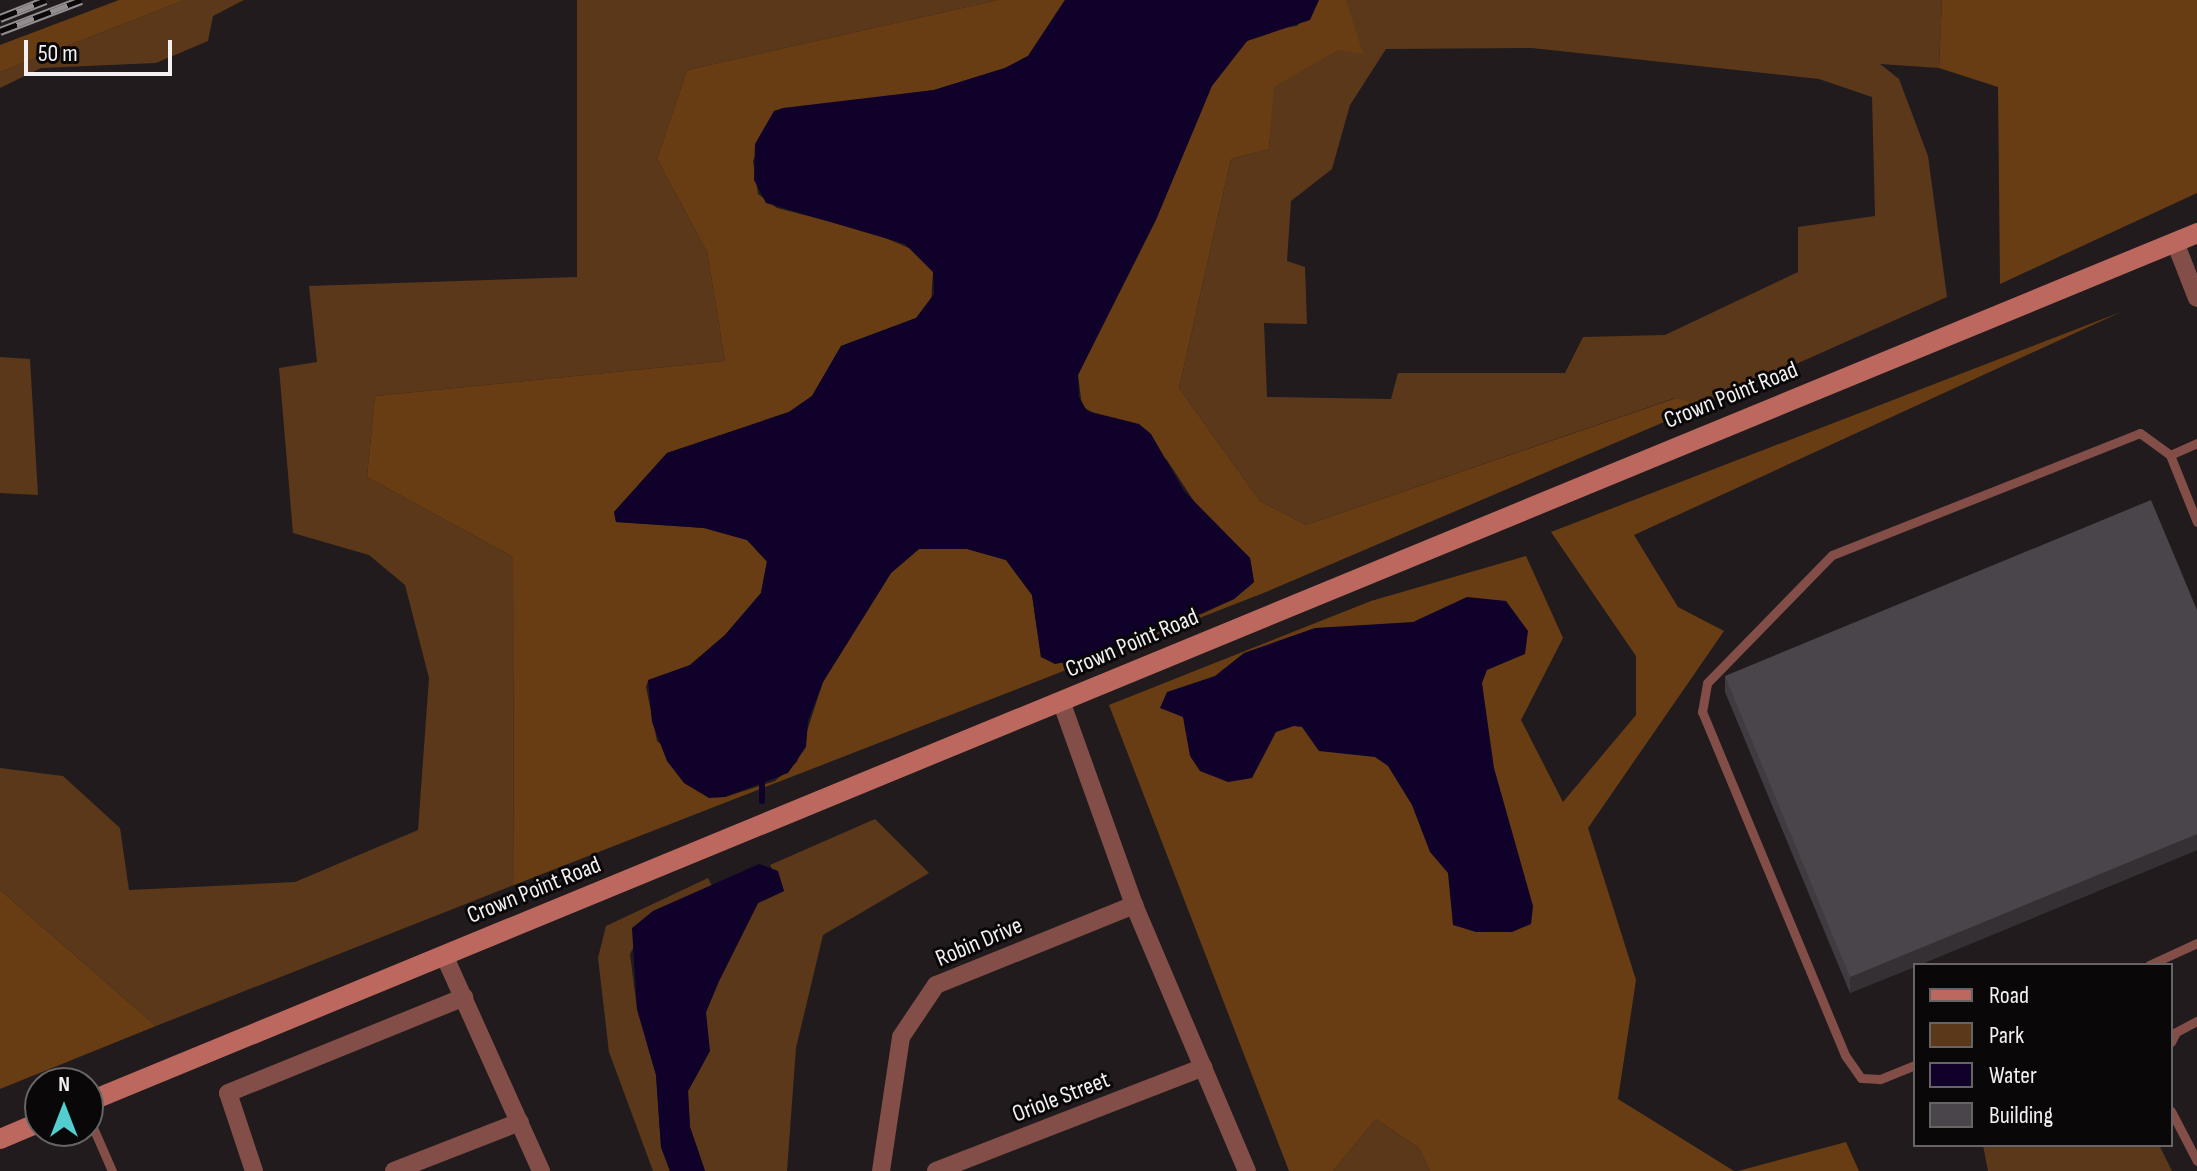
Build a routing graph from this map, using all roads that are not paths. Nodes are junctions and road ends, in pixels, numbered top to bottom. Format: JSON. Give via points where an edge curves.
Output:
{"nodes":[{"id":1,"x":2197,"y":233,"type":"edge"},
{"id":2,"x":2175,"y":242,"type":"junction"},
{"id":3,"x":2197,"y":298,"type":"edge"},
{"id":4,"x":2197,"y":443,"type":"edge"},
{"id":5,"x":2170,"y":455,"type":"junction"},
{"id":6,"x":2197,"y":522,"type":"edge"},
{"id":7,"x":1061,"y":701,"type":"junction"},
{"id":8,"x":1134,"y":905,"type":"junction"},
{"id":9,"x":2197,"y":943,"type":"edge"},
{"id":10,"x":444,"y":955,"type":"junction"},
{"id":11,"x":2153,"y":963,"type":"edge"},
{"id":12,"x":464,"y":997,"type":"junction"},
{"id":13,"x":2197,"y":1021,"type":"edge"},
{"id":14,"x":2173,"y":1038,"type":"edge"},
{"id":15,"x":1913,"y":1066,"type":"edge"},
{"id":16,"x":1204,"y":1067,"type":"junction"},
{"id":17,"x":104,"y":1095,"type":"edge"},
{"id":18,"x":2173,"y":1115,"type":"edge"},
{"id":19,"x":520,"y":1122,"type":"junction"},
{"id":20,"x":24,"y":1129,"type":"edge"},
{"id":21,"x":0,"y":1139,"type":"edge"},
{"id":22,"x":102,"y":1147,"type":"edge"},
{"id":23,"x":2197,"y":1161,"type":"edge"},
{"id":24,"x":112,"y":1171,"type":"edge"},
{"id":25,"x":254,"y":1171,"type":"edge"},
{"id":26,"x":394,"y":1171,"type":"edge"},
{"id":27,"x":541,"y":1171,"type":"edge"},
{"id":28,"x":881,"y":1171,"type":"edge"},
{"id":29,"x":936,"y":1171,"type":"edge"},
{"id":30,"x":1247,"y":1171,"type":"edge"}],
"edges":[{"from":1,"to":2,"type":"main road","name":"Crown Point Road"},
{"from":2,"to":3,"type":"street"},
{"from":2,"to":7,"type":"main road","name":"Crown Point Road"},
{"from":4,"to":5,"type":"lane"},
{"from":5,"to":6,"type":"lane"},
{"from":5,"to":15,"type":"lane","via":[[2140,433],[1832,555],[1707,683],[1702,712],[1845,1055],[1861,1078],[1880,1079]]},
{"from":7,"to":8,"type":"street"},
{"from":7,"to":10,"type":"main road","name":"Crown Point Road"},
{"from":8,"to":16,"type":"street"},
{"from":8,"to":28,"type":"street","name":"Robin Drive","via":[[936,985],[901,1037]]},
{"from":9,"to":11,"type":"lane"},
{"from":10,"to":12,"type":"street"},
{"from":10,"to":17,"type":"main road","name":"Crown Point Road"},
{"from":12,"to":19,"type":"street"},
{"from":12,"to":25,"type":"street","via":[[228,1093]]},
{"from":13,"to":14,"type":"lane"},
{"from":16,"to":29,"type":"street","name":"Oriole Street"},
{"from":16,"to":30,"type":"street"},
{"from":18,"to":23,"type":"lane"},
{"from":19,"to":26,"type":"street"},
{"from":19,"to":27,"type":"street"},
{"from":20,"to":21,"type":"main road"},
{"from":22,"to":24,"type":"lane"}]}
